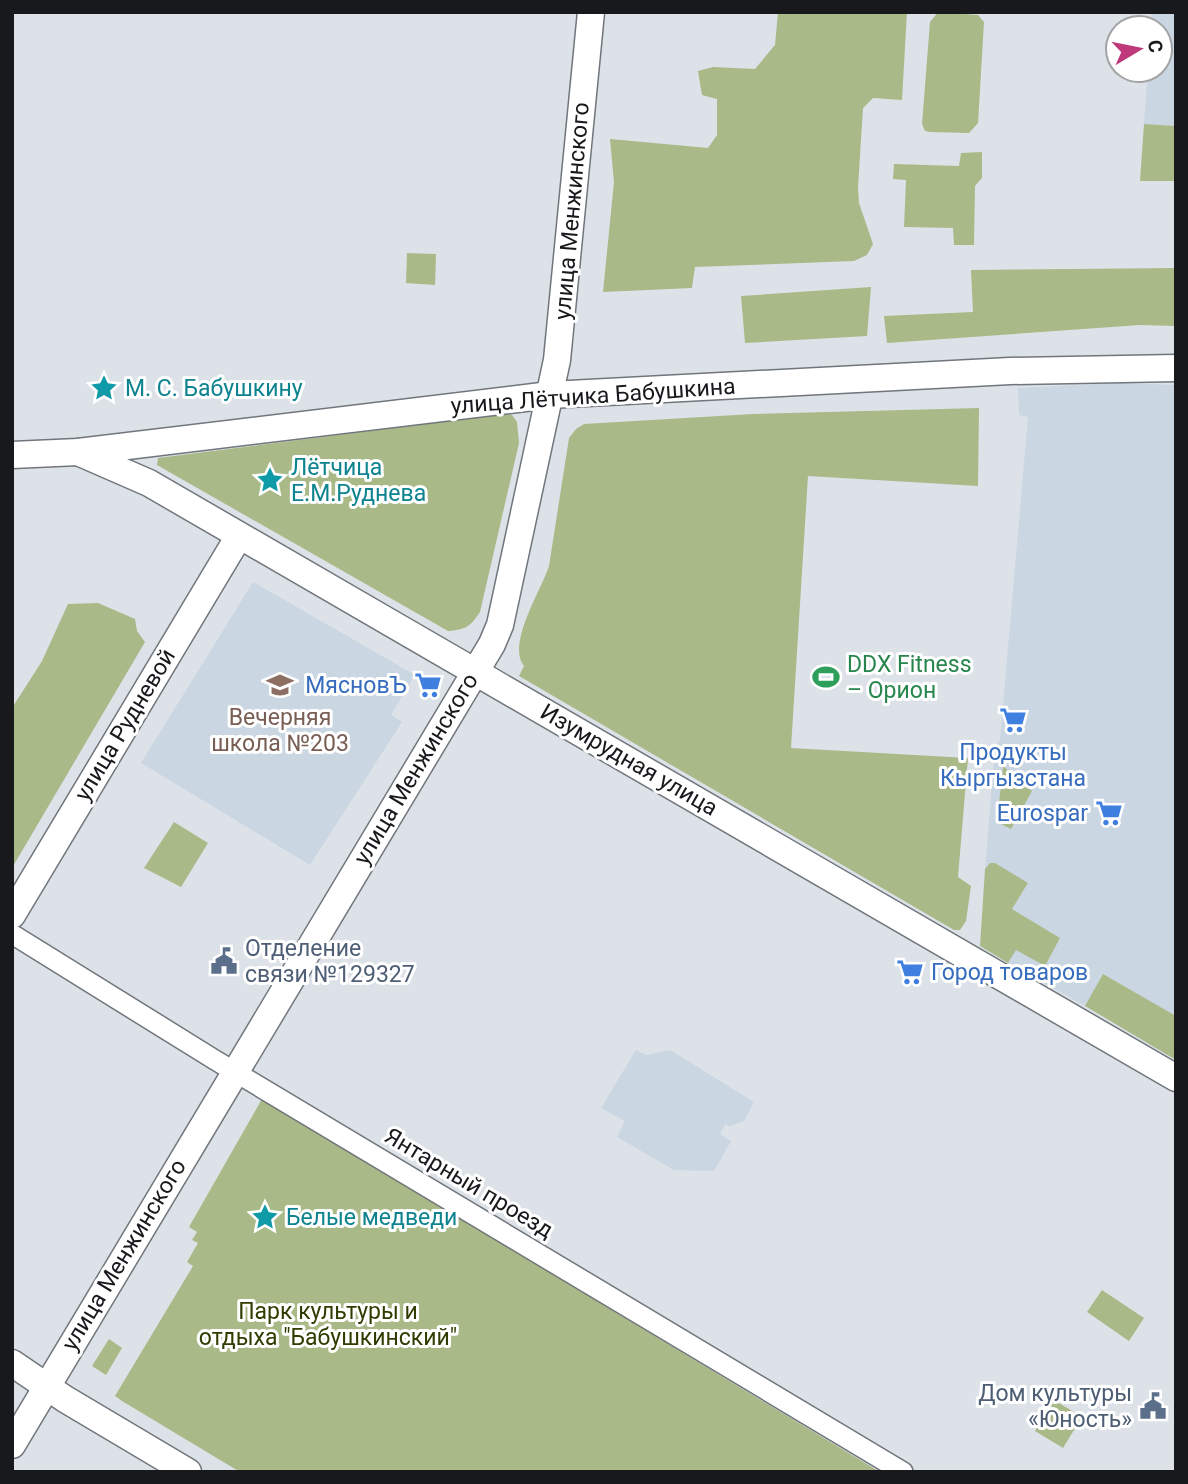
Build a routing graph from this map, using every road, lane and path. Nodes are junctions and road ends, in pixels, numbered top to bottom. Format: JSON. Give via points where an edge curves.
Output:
{"nodes":[{"id":1,"x":591,"y":12,"type":"edge"},
{"id":2,"x":1176,"y":368,"type":"edge"},
{"id":3,"x":550,"y":395,"type":"junction"},
{"id":4,"x":78,"y":452,"type":"junction"},
{"id":5,"x":12,"y":455,"type":"edge"},
{"id":6,"x":239,"y":536,"type":"junction"},
{"id":7,"x":475,"y":672,"type":"junction"},
{"id":8,"x":12,"y":915,"type":"edge"},
{"id":9,"x":12,"y":934,"type":"edge"},
{"id":10,"x":234,"y":1072,"type":"junction"},
{"id":11,"x":1176,"y":1078,"type":"edge"},
{"id":12,"x":12,"y":1363,"type":"edge"},
{"id":13,"x":47,"y":1384,"type":"junction"},
{"id":14,"x":12,"y":1445,"type":"edge"},
{"id":15,"x":188,"y":1472,"type":"edge"},
{"id":16,"x":903,"y":1472,"type":"edge"}],
"edges":[{"from":1,"to":3,"type":"street","name":"улица Менжинского","via":[[565,300]]},
{"from":2,"to":3,"type":"street","name":"улица Лётчика Бабушкина","via":[[1010,371]]},
{"from":3,"to":4,"type":"street","name":"улица Лётчика Бабушкина"},
{"from":3,"to":7,"type":"street","name":"улица Менжинского","via":[[500,625]]},
{"from":4,"to":5,"type":"street","name":"улица Лётчика Бабушкина"},
{"from":4,"to":6,"type":"street","name":"Изумрудная улица","via":[[149,483]]},
{"from":6,"to":7,"type":"street","name":"Изумрудная улица"},
{"from":6,"to":8,"type":"street","name":"улица Рудневой"},
{"from":7,"to":10,"type":"street","name":"улица Менжинского"},
{"from":7,"to":11,"type":"street","name":"Изумрудная улица"},
{"from":9,"to":10,"type":"street","name":"Янтарный проезд"},
{"from":10,"to":13,"type":"street","name":"улица Менжинского"},
{"from":10,"to":16,"type":"street","name":"Янтарный проезд"},
{"from":12,"to":13,"type":"street"},
{"from":13,"to":14,"type":"street","name":"улица Менжинского"},
{"from":13,"to":15,"type":"street"}]}
